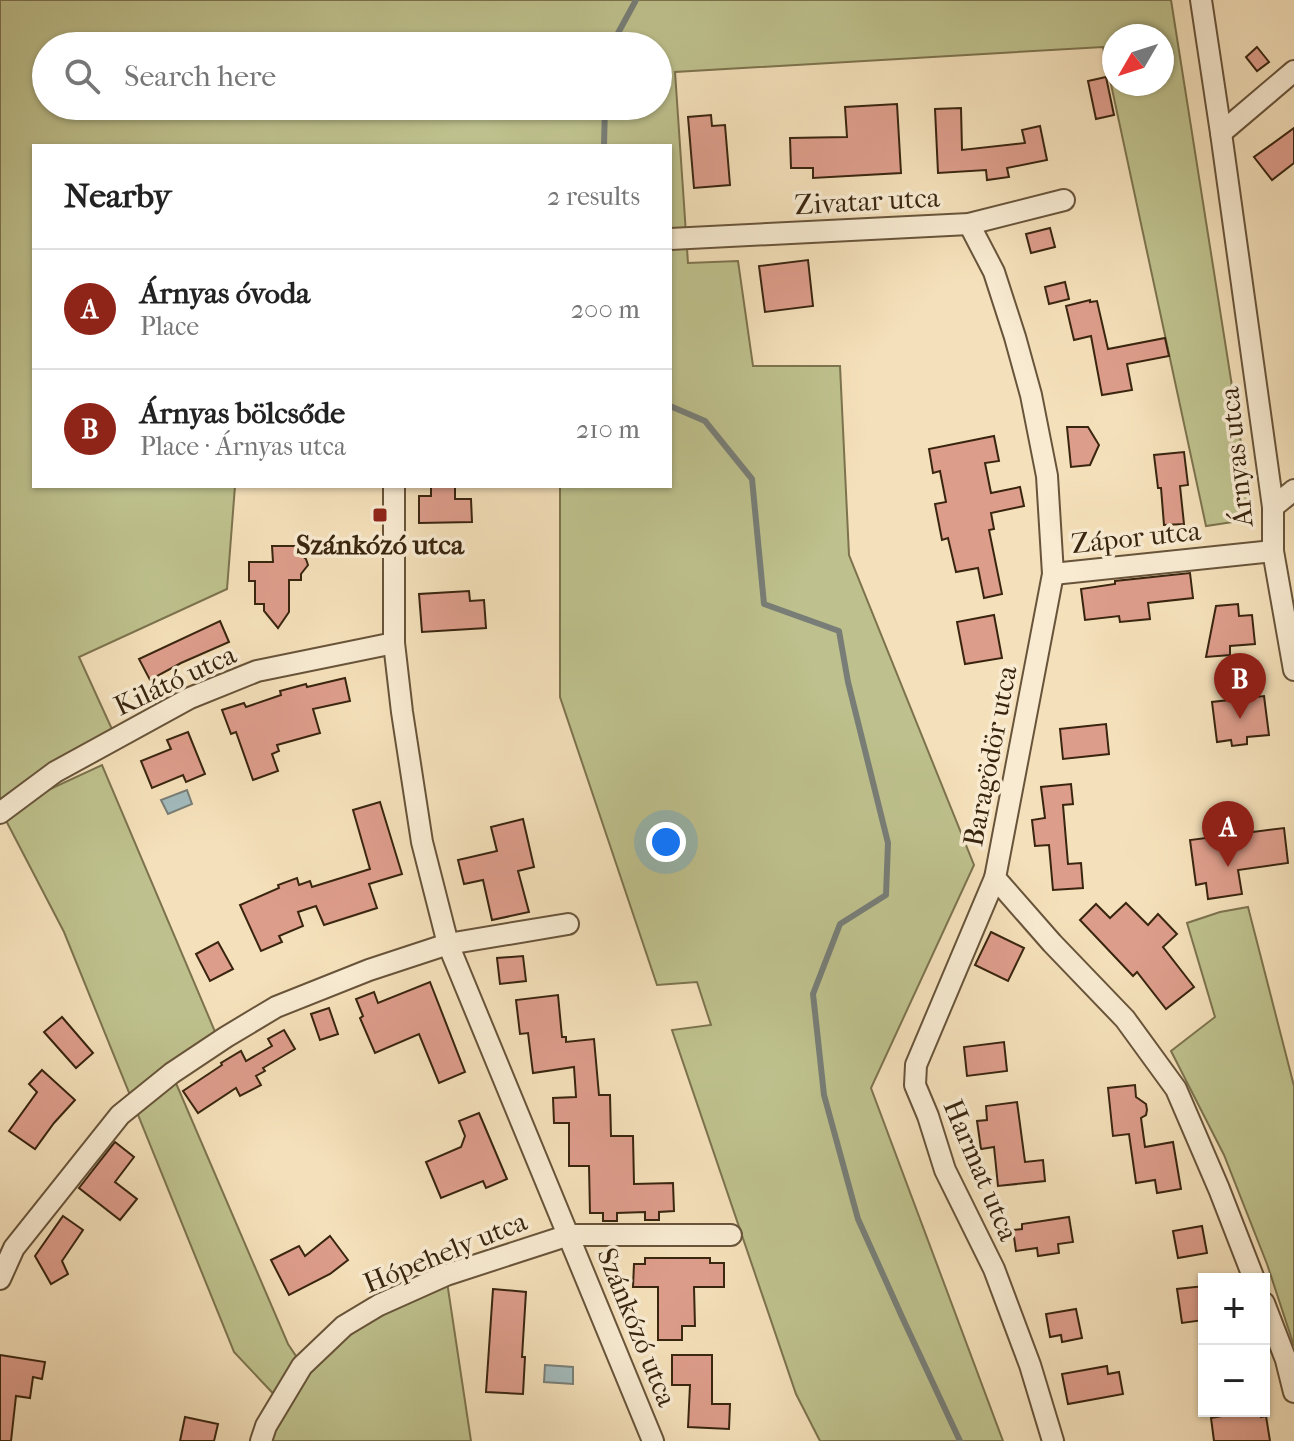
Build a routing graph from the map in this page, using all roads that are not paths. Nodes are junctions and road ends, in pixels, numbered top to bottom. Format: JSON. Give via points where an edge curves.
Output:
{"nodes":[{"id":1,"x":1201,"y":0,"type":"edge"},
{"id":2,"x":1294,"y":71,"type":"edge"},
{"id":3,"x":1221,"y":133,"type":"junction"},
{"id":4,"x":1064,"y":200,"type":"dead end"},
{"id":5,"x":969,"y":224,"type":"junction"},
{"id":6,"x":672,"y":239,"type":"edge"},
{"id":7,"x":394,"y":488,"type":"edge"},
{"id":8,"x":1294,"y":490,"type":"edge"},
{"id":9,"x":1273,"y":507,"type":"junction"},
{"id":10,"x":1273,"y":551,"type":"junction"},
{"id":11,"x":1053,"y":574,"type":"junction"},
{"id":12,"x":394,"y":643,"type":"junction"},
{"id":13,"x":1294,"y":670,"type":"edge"},
{"id":14,"x":0,"y":813,"type":"edge"},
{"id":15,"x":995,"y":878,"type":"junction"},
{"id":16,"x":568,"y":924,"type":"dead end"},
{"id":17,"x":448,"y":944,"type":"junction"},
{"id":18,"x":569,"y":1235,"type":"junction"},
{"id":19,"x":731,"y":1235,"type":"dead end"},
{"id":20,"x":1252,"y":1273,"type":"edge"},
{"id":21,"x":0,"y":1279,"type":"edge"},
{"id":22,"x":1270,"y":1319,"type":"edge"},
{"id":23,"x":1294,"y":1392,"type":"edge"},
{"id":24,"x":261,"y":1441,"type":"edge"},
{"id":25,"x":653,"y":1441,"type":"edge"},
{"id":26,"x":1053,"y":1441,"type":"edge"}],
"edges":[{"from":1,"to":3,"type":"street","name":"Árnyas utca"},
{"from":2,"to":3,"type":"street"},
{"from":3,"to":9,"type":"street","name":"Árnyas utca"},
{"from":4,"to":5,"type":"street","name":"Zivatar utca"},
{"from":5,"to":6,"type":"street","name":"Zivatar utca"},
{"from":5,"to":11,"type":"street","name":"Baragödör utca","via":[[994,272],[1031,395],[1047,476]]},
{"from":7,"to":12,"type":"street","name":"Szánkózó utca"},
{"from":8,"to":9,"type":"street"},
{"from":9,"to":10,"type":"street","name":"Árnyas utca"},
{"from":10,"to":11,"type":"street","name":"Zápor utca"},
{"from":10,"to":13,"type":"street","name":"Árnyas utca"},
{"from":11,"to":15,"type":"street","name":"Baragödör utca"},
{"from":12,"to":14,"type":"street","name":"Kilátó utca","via":[[257,671],[190,698],[55,772]]},
{"from":12,"to":17,"type":"street","name":"Szánkózó utca","via":[[422,842]]},
{"from":15,"to":20,"type":"street","name":"Baragödör utca","via":[[1125,1019],[1176,1089]]},
{"from":15,"to":26,"type":"street","name":"Harmat utca","via":[[916,1065],[915,1085],[945,1170],[994,1269]]},
{"from":16,"to":17,"type":"street"},
{"from":17,"to":18,"type":"street","name":"Szánkózó utca"},
{"from":17,"to":21,"type":"street","via":[[276,1007],[172,1073],[120,1115],[14,1248]]},
{"from":18,"to":19,"type":"street","name":"Szánkózó utca"},
{"from":18,"to":24,"type":"street","name":"Hópehely utca","via":[[446,1275],[344,1326],[302,1366]]},
{"from":18,"to":25,"type":"street","name":"Szánkózó utca"},
{"from":22,"to":23,"type":"street"}]}
